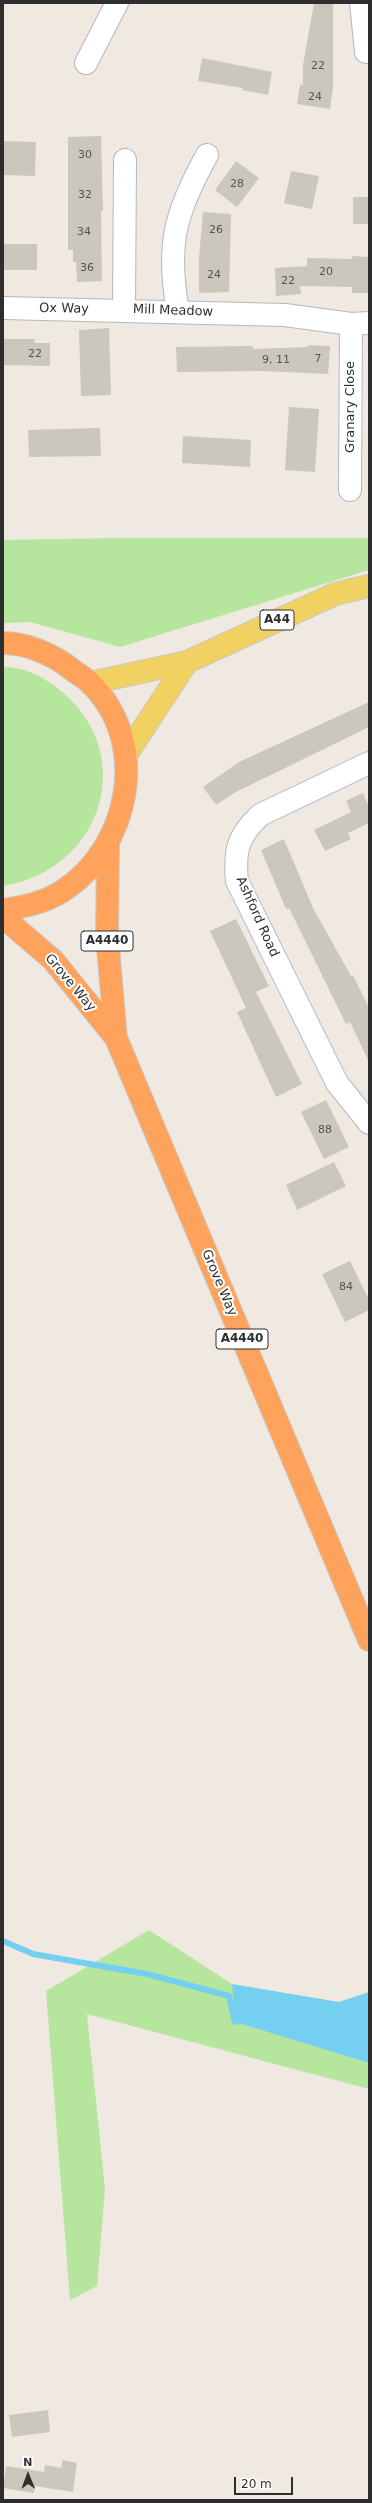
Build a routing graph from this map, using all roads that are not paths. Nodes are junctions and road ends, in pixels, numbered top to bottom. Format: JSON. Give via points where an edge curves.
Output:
{"nodes":[{"id":1,"x":117,"y":3,"type":"edge"},
{"id":2,"x":362,"y":3,"type":"edge"},
{"id":3,"x":366,"y":52,"type":"dead end"},
{"id":4,"x":86,"y":64,"type":"dead end"},
{"id":5,"x":207,"y":155,"type":"dead end"},
{"id":6,"x":125,"y":160,"type":"dead end"},
{"id":7,"x":3,"y":308,"type":"edge"},
{"id":8,"x":124,"y":309,"type":"junction"},
{"id":9,"x":178,"y":311,"type":"junction"},
{"id":10,"x":360,"y":324,"type":"edge"},
{"id":11,"x":350,"y":490,"type":"dead end"},
{"id":12,"x":369,"y":586,"type":"edge"},
{"id":13,"x":3,"y":643,"type":"edge"},
{"id":14,"x":187,"y":662,"type":"junction"},
{"id":15,"x":90,"y":683,"type":"junction"},
{"id":16,"x":126,"y":755,"type":"junction"},
{"id":17,"x":368,"y":765,"type":"edge"},
{"id":18,"x":108,"y":845,"type":"junction"},
{"id":19,"x":3,"y":910,"type":"edge"},
{"id":20,"x":3,"y":917,"type":"edge"},
{"id":21,"x":116,"y":1038,"type":"junction"},
{"id":22,"x":369,"y":1123,"type":"edge"},
{"id":23,"x":369,"y":1640,"type":"edge"}],
"edges":[{"from":1,"to":4,"type":"street"},
{"from":2,"to":3,"type":"street"},
{"from":5,"to":9,"type":"street","via":[[187,191],[177,217],[173,240],[172,282]]},
{"from":6,"to":8,"type":"street","name":"Mill Meadow"},
{"from":7,"to":8,"type":"street","name":"Ox Way"},
{"from":8,"to":9,"type":"street","name":"Mill Meadow"},
{"from":9,"to":10,"type":"street","name":"Mill Meadow","via":[[285,314]]},
{"from":10,"to":11,"type":"street","name":"Granary Close"},
{"from":12,"to":14,"type":"main road","number":"A44","via":[[334,594]]},
{"from":13,"to":15,"type":"highway","via":[[13,643],[55,656]]},
{"from":14,"to":15,"type":"main road","number":"A44"},
{"from":14,"to":16,"type":"main road"},
{"from":15,"to":16,"type":"highway","via":[[107,704],[119,729]]},
{"from":16,"to":18,"type":"highway","via":[[125,802]]},
{"from":17,"to":22,"type":"street","name":"Ashford Road","via":[[260,815],[246,828],[238,845],[236,863],[237,881],[337,1084]]},
{"from":18,"to":19,"type":"highway","via":[[87,872],[60,892],[29,906]]},
{"from":18,"to":21,"type":"highway","name":"Grove Way","number":"A4440","via":[[107,937]]},
{"from":20,"to":21,"type":"highway","name":"Grove Way","number":"A4440","via":[[53,960]]},
{"from":21,"to":23,"type":"highway","name":"Grove Way","number":"A4440"}]}
